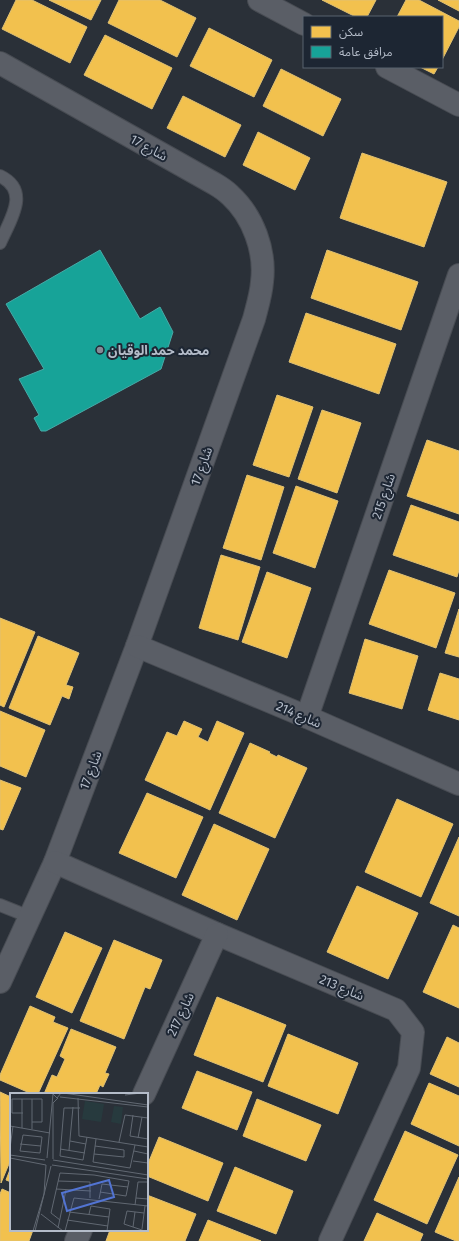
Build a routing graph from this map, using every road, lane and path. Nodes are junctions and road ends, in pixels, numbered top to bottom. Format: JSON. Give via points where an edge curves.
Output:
{"nodes":[{"id":1,"x":259,"y":0,"type":"edge"},
{"id":2,"x":303,"y":23,"type":"edge"},
{"id":3,"x":0,"y":63,"type":"edge"},
{"id":4,"x":389,"y":68,"type":"edge"},
{"id":5,"x":459,"y":105,"type":"edge"},
{"id":6,"x":0,"y":176,"type":"edge"},
{"id":7,"x":0,"y":243,"type":"edge"},
{"id":8,"x":459,"y":275,"type":"edge"},
{"id":9,"x":137,"y":646,"type":"junction"},
{"id":10,"x":307,"y":717,"type":"junction"},
{"id":11,"x":459,"y":784,"type":"edge"},
{"id":12,"x":55,"y":862,"type":"junction"},
{"id":13,"x":0,"y":905,"type":"edge"},
{"id":14,"x":30,"y":917,"type":"junction"},
{"id":15,"x":217,"y":934,"type":"junction"},
{"id":16,"x":0,"y":982,"type":"edge"},
{"id":17,"x":144,"y":1093,"type":"edge"},
{"id":18,"x":81,"y":1231,"type":"edge"},
{"id":19,"x":76,"y":1241,"type":"edge"},
{"id":20,"x":330,"y":1241,"type":"edge"}],
"edges":[{"from":1,"to":2,"type":"street"},
{"from":3,"to":9,"type":"street","name":"شارع 17","via":[[215,184],[230,195],[242,209],[259,244],[262,281],[254,319]]},
{"from":4,"to":5,"type":"street"},
{"from":6,"to":7,"type":"lane","via":[[15,188],[17,198]]},
{"from":8,"to":10,"type":"street","name":"شارع 215"},
{"from":9,"to":10,"type":"street","name":"شارع 214"},
{"from":9,"to":12,"type":"street","name":"شارع 17"},
{"from":10,"to":11,"type":"street","name":"شارع 214"},
{"from":12,"to":14,"type":"street","name":"شارع 17"},
{"from":12,"to":15,"type":"street","name":"شارع 213"},
{"from":13,"to":14,"type":"lane"},
{"from":14,"to":16,"type":"street","name":"شارع 17"},
{"from":15,"to":17,"type":"street","name":"شارع 217"},
{"from":15,"to":20,"type":"street","name":"شارع 213","via":[[396,1010],[414,1032],[409,1068]]},
{"from":18,"to":19,"type":"street"}]}
